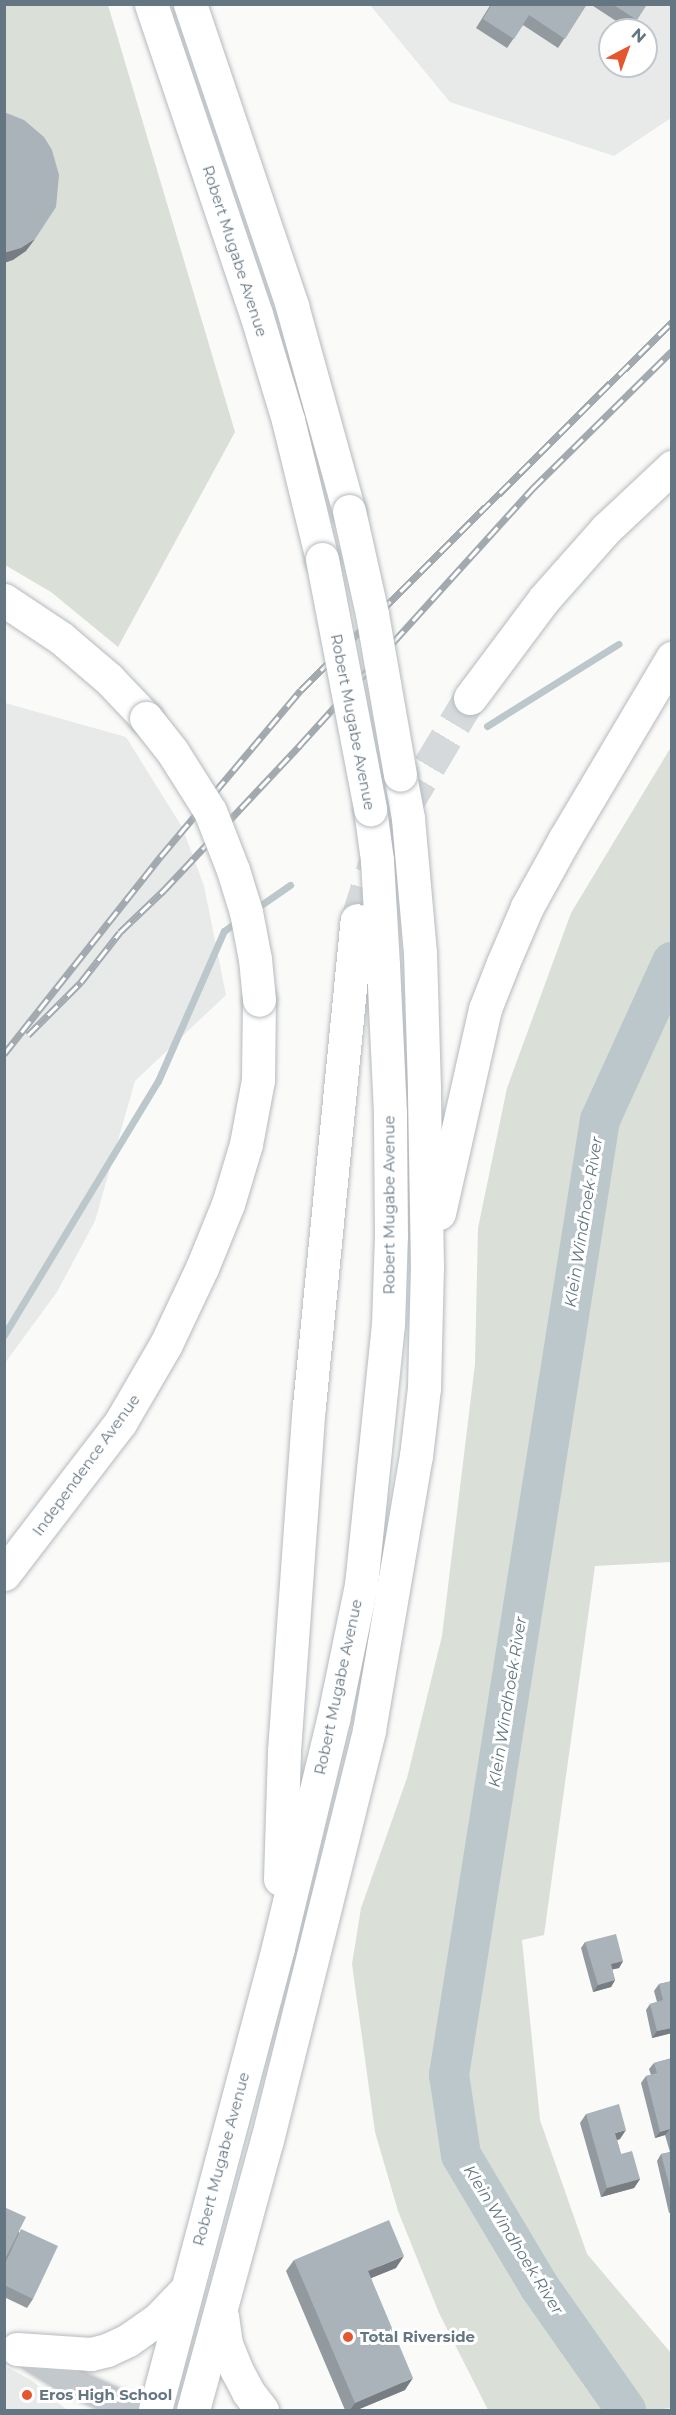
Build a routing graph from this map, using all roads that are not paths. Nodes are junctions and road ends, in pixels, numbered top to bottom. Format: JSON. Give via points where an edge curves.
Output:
{"nodes":[{"id":1,"x":151,"y":4,"type":"edge"},
{"id":2,"x":190,"y":4,"type":"edge"},
{"id":3,"x":672,"y":467,"type":"edge"},
{"id":4,"x":4,"y":600,"type":"edge"},
{"id":5,"x":672,"y":658,"type":"edge"},
{"id":6,"x":470,"y":698,"type":"tunnel mouth"},
{"id":7,"x":357,"y":920,"type":"tunnel mouth"},
{"id":8,"x":428,"y":1267,"type":"junction"},
{"id":9,"x":4,"y":1574,"type":"edge"},
{"id":10,"x":278,"y":1947,"type":"junction"},
{"id":11,"x":185,"y":2291,"type":"junction"},
{"id":12,"x":224,"y":2296,"type":"junction"},
{"id":13,"x":11,"y":2346,"type":"edge"},
{"id":14,"x":134,"y":2410,"type":"edge"},
{"id":15,"x":155,"y":2410,"type":"edge"},
{"id":16,"x":194,"y":2410,"type":"edge"},
{"id":17,"x":262,"y":2410,"type":"edge"}],
"edges":[{"from":1,"to":10,"type":"main road","name":"Robert Mugabe Avenue","bridge":true,"via":[[256,314],[288,420],[322,559],[370,809],[384,965],[390,1113],[388,1325],[361,1585]]},
{"from":2,"to":8,"type":"main road","bridge":true,"via":[[292,306],[349,511],[372,614],[408,818],[420,953]]},
{"from":3,"to":6,"type":"main road","via":[[606,529],[544,599]]},
{"from":4,"to":9,"type":"main road","name":"Independence Avenue","bridge":true,"via":[[61,638],[109,679],[178,760],[210,811],[234,870],[246,912],[259,1000],[258,1080],[246,1144],[228,1204],[202,1268],[166,1344],[120,1423]]},
{"from":5,"to":8,"type":"main road","via":[[559,849],[527,907],[503,963],[485,1010]]},
{"from":7,"to":10,"type":"main road","via":[[309,1406],[284,1751]]},
{"from":8,"to":12,"type":"main road","via":[[424,1389],[381,1674],[325,1916]]},
{"from":10,"to":11,"type":"main road","name":"Robert Mugabe Avenue"},
{"from":11,"to":13,"type":"main road","via":[[157,2320],[107,2350],[92,2354]]},
{"from":11,"to":15,"type":"main road","name":"Robert Mugabe Avenue"},
{"from":12,"to":16,"type":"main road"},
{"from":12,"to":17,"type":"main road","via":[[226,2344],[248,2392]]},
{"from":13,"to":14,"type":"street","via":[[72,2382]]}]}
